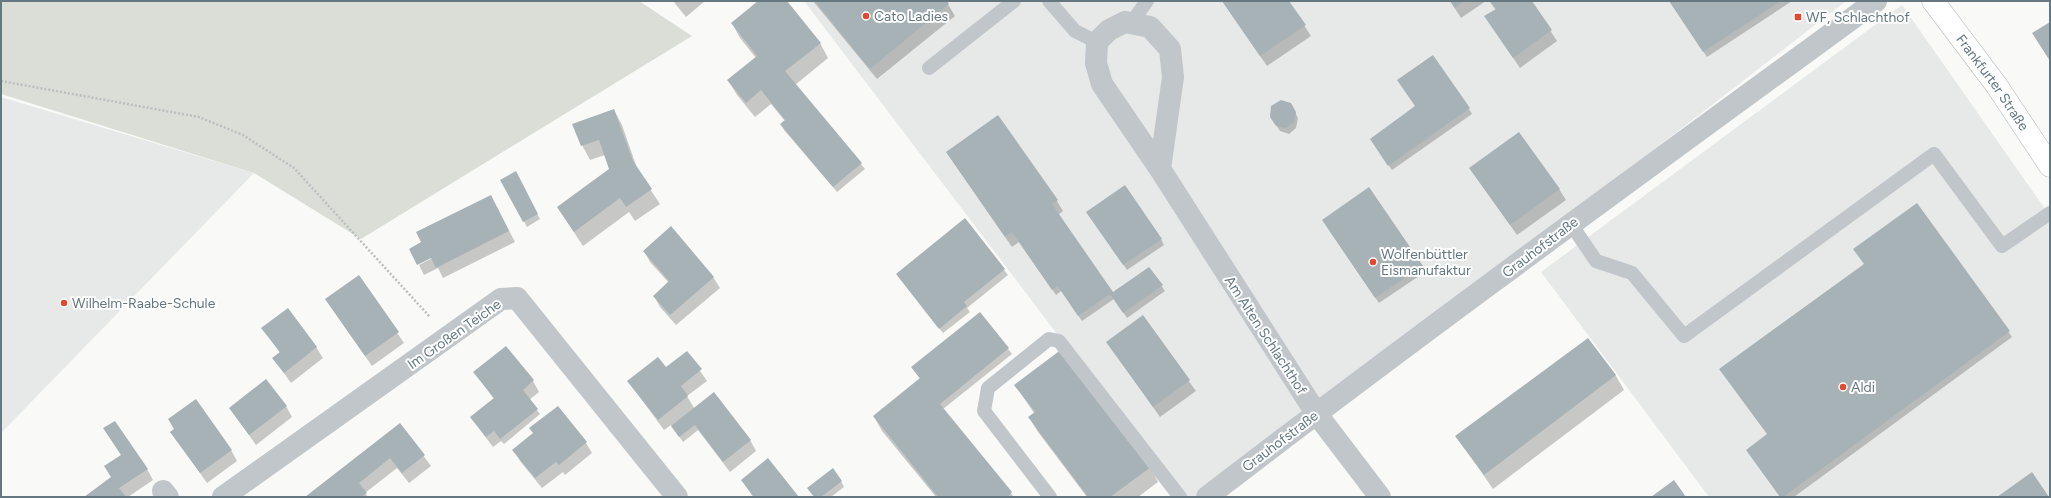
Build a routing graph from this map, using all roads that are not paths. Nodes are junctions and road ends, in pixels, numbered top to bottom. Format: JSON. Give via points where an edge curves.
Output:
{"nodes":[{"id":1,"x":1014,"y":1,"type":"edge"},
{"id":2,"x":1049,"y":1,"type":"edge"},
{"id":3,"x":1147,"y":1,"type":"edge"},
{"id":4,"x":1876,"y":1,"type":"edge"},
{"id":5,"x":1933,"y":1,"type":"edge"},
{"id":6,"x":1131,"y":23,"type":"junction"},
{"id":7,"x":1097,"y":42,"type":"junction"},
{"id":8,"x":929,"y":68,"type":"dead end"},
{"id":9,"x":2050,"y":166,"type":"edge"},
{"id":10,"x":1160,"y":169,"type":"junction"},
{"id":11,"x":2050,"y":213,"type":"edge"},
{"id":12,"x":1571,"y":224,"type":"junction"},
{"id":13,"x":1316,"y":413,"type":"junction"},
{"id":14,"x":224,"y":497,"type":"edge"},
{"id":15,"x":677,"y":497,"type":"edge"},
{"id":16,"x":1050,"y":497,"type":"edge"},
{"id":17,"x":1180,"y":497,"type":"edge"},
{"id":18,"x":1206,"y":497,"type":"edge"},
{"id":19,"x":1380,"y":497,"type":"edge"}],
"edges":[{"from":1,"to":8,"type":"lane"},
{"from":2,"to":7,"type":"lane","via":[[1075,31]]},
{"from":3,"to":6,"type":"lane"},
{"from":4,"to":12,"type":"street","name":"Grauhofstraße"},
{"from":5,"to":9,"type":"main road","name":"Frankfurter Straße","via":[[1998,86]]},
{"from":6,"to":7,"type":"street","via":[[1125,22],[1109,30]]},
{"from":6,"to":10,"type":"street","via":[[1150,27],[1170,49],[1173,77]]},
{"from":7,"to":10,"type":"street","name":"Am Alten Schlachthof","via":[[1096,64],[1102,84]]},
{"from":10,"to":13,"type":"street","name":"Am Alten Schlachthof"},
{"from":11,"to":12,"type":"lane","via":[[2002,246],[1934,154],[1684,336],[1632,273],[1596,261]]},
{"from":12,"to":13,"type":"street","name":"Grauhofstraße"},
{"from":13,"to":18,"type":"street","name":"Grauhofstraße"},
{"from":13,"to":19,"type":"street","name":"Am Alten Schlachthof"},
{"from":14,"to":15,"type":"street","name":"Im Großen Teiche","via":[[501,298],[517,298]]},
{"from":16,"to":17,"type":"lane","via":[[984,410],[988,388],[1049,339],[1059,341]]}]}
